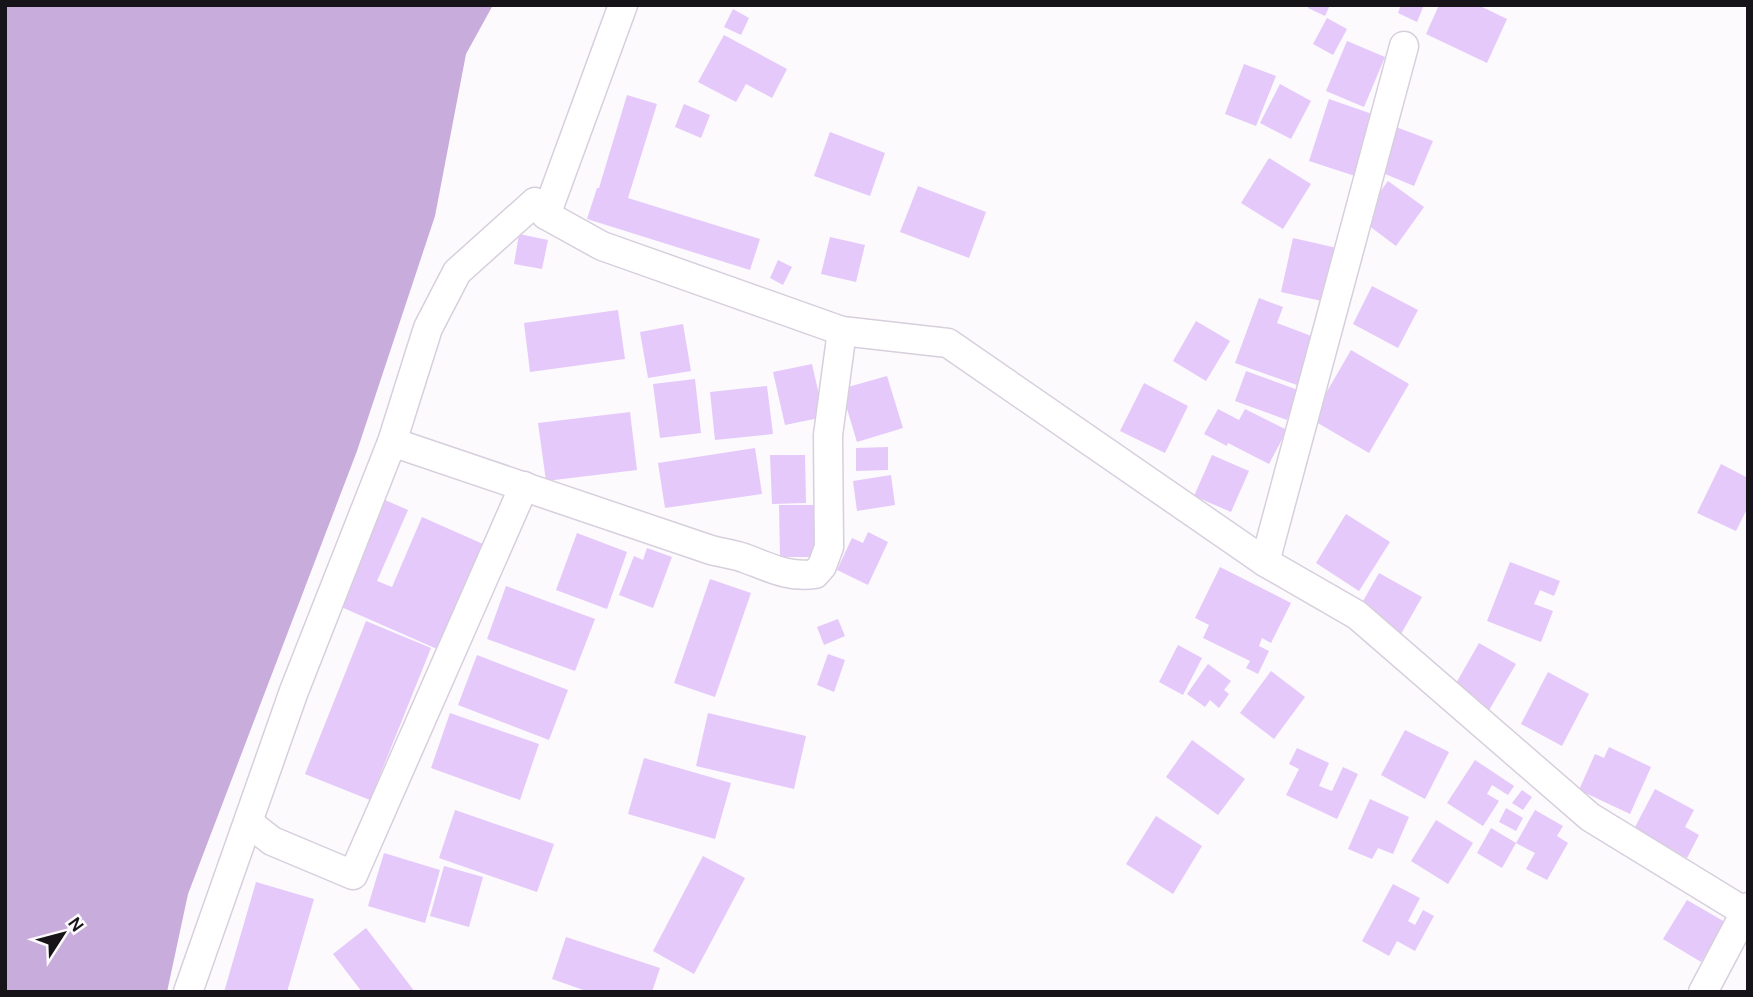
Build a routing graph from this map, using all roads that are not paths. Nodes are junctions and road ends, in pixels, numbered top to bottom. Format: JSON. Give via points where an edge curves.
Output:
{"nodes":[{"id":1,"x":624,"y":5,"type":"edge"},
{"id":2,"x":1404,"y":46,"type":"dead end"},
{"id":3,"x":546,"y":215,"type":"junction"},
{"id":4,"x":842,"y":331,"type":"junction"},
{"id":5,"x":392,"y":442,"type":"junction"},
{"id":6,"x":524,"y":486,"type":"junction"},
{"id":7,"x":1265,"y":562,"type":"junction"},
{"id":8,"x":249,"y":823,"type":"junction"},
{"id":9,"x":1746,"y":909,"type":"edge"},
{"id":10,"x":188,"y":992,"type":"edge"},
{"id":11,"x":1703,"y":992,"type":"edge"}],
"edges":[{"from":1,"to":3,"type":"street"},
{"from":2,"to":7,"type":"street"},
{"from":3,"to":4,"type":"street","via":[[602,246]]},
{"from":3,"to":5,"type":"street","via":[[535,202],[457,272],[428,328]]},
{"from":4,"to":6,"type":"street","via":[[828,435],[829,547],[815,574],[790,575],[768,569]]},
{"from":4,"to":7,"type":"street","via":[[948,343]]},
{"from":5,"to":6,"type":"street"},
{"from":5,"to":8,"type":"street","via":[[293,691]]},
{"from":6,"to":8,"type":"street","via":[[354,876],[272,841]]},
{"from":7,"to":9,"type":"street","via":[[1357,615],[1590,817]]},
{"from":8,"to":10,"type":"street"},
{"from":9,"to":11,"type":"street"}]}
